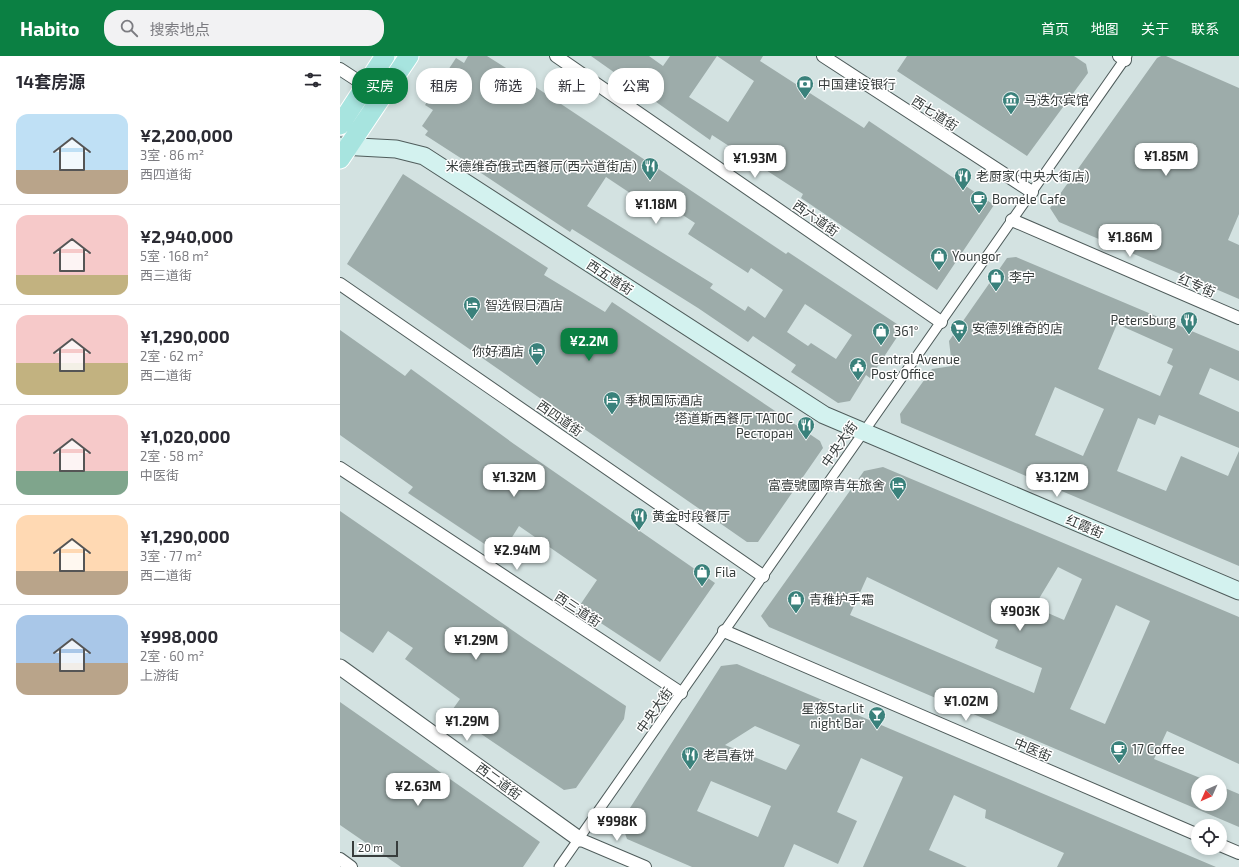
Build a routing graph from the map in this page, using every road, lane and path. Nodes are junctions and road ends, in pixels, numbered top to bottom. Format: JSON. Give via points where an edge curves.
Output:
{"nodes":[{"id":1,"x":385,"y":56,"type":"edge"},
{"id":2,"x":409,"y":56,"type":"edge"},
{"id":3,"x":556,"y":56,"type":"edge"},
{"id":4,"x":823,"y":56,"type":"edge"},
{"id":5,"x":1124,"y":57,"type":"edge"},
{"id":6,"x":377,"y":68,"type":"edge"},
{"id":7,"x":340,"y":69,"type":"edge"},
{"id":8,"x":352,"y":77,"type":"edge"},
{"id":9,"x":354,"y":104,"type":"edge"},
{"id":10,"x":340,"y":125,"type":"edge"},
{"id":11,"x":343,"y":151,"type":"edge"},
{"id":12,"x":1032,"y":192,"type":"junction"},
{"id":13,"x":1012,"y":220,"type":"junction"},
{"id":14,"x":340,"y":284,"type":"edge"},
{"id":15,"x":1239,"y":318,"type":"edge"},
{"id":16,"x":941,"y":322,"type":"junction"},
{"id":17,"x":864,"y":432,"type":"junction"},
{"id":18,"x":340,"y":468,"type":"edge"},
{"id":19,"x":763,"y":576,"type":"junction"},
{"id":20,"x":1239,"y":591,"type":"edge"},
{"id":21,"x":724,"y":631,"type":"junction"},
{"id":22,"x":340,"y":667,"type":"edge"},
{"id":23,"x":681,"y":693,"type":"junction"},
{"id":24,"x":1191,"y":833,"type":"edge"},
{"id":25,"x":579,"y":839,"type":"junction"},
{"id":26,"x":1227,"y":848,"type":"edge"},
{"id":27,"x":1239,"y":853,"type":"edge"},
{"id":28,"x":340,"y":859,"type":"edge"},
{"id":29,"x":351,"y":867,"type":"edge"},
{"id":30,"x":559,"y":867,"type":"edge"},
{"id":31,"x":645,"y":867,"type":"edge"}],
"edges":[{"from":1,"to":6,"type":"main road"},
{"from":2,"to":11,"type":"main road"},
{"from":3,"to":16,"type":"street","name":"西六道街"},
{"from":4,"to":12,"type":"street","name":"西七道街"},
{"from":5,"to":12,"type":"street","name":"中央大街"},
{"from":7,"to":8,"type":"street"},
{"from":9,"to":10,"type":"main road"},
{"from":11,"to":17,"type":"main road","name":"西五道街","via":[[396,149],[424,156],[824,415]]},
{"from":12,"to":13,"type":"street","name":"中央大街"},
{"from":13,"to":15,"type":"street","name":"红专街"},
{"from":13,"to":16,"type":"street","name":"中央大街"},
{"from":14,"to":19,"type":"street","name":"西四道街"},
{"from":16,"to":17,"type":"street","name":"中央大街"},
{"from":17,"to":19,"type":"street","name":"中央大街"},
{"from":17,"to":20,"type":"main road","name":"红霞街"},
{"from":18,"to":23,"type":"street","name":"西三道街"},
{"from":19,"to":21,"type":"street","name":"中央大街"},
{"from":21,"to":23,"type":"street","name":"中央大街"},
{"from":21,"to":24,"type":"street","name":"中医街"},
{"from":22,"to":25,"type":"street","name":"西二道街"},
{"from":23,"to":25,"type":"street","name":"中央大街"},
{"from":25,"to":30,"type":"street","name":"中央大街"},
{"from":25,"to":31,"type":"street"},
{"from":26,"to":27,"type":"street"},
{"from":28,"to":29,"type":"street"}]}
